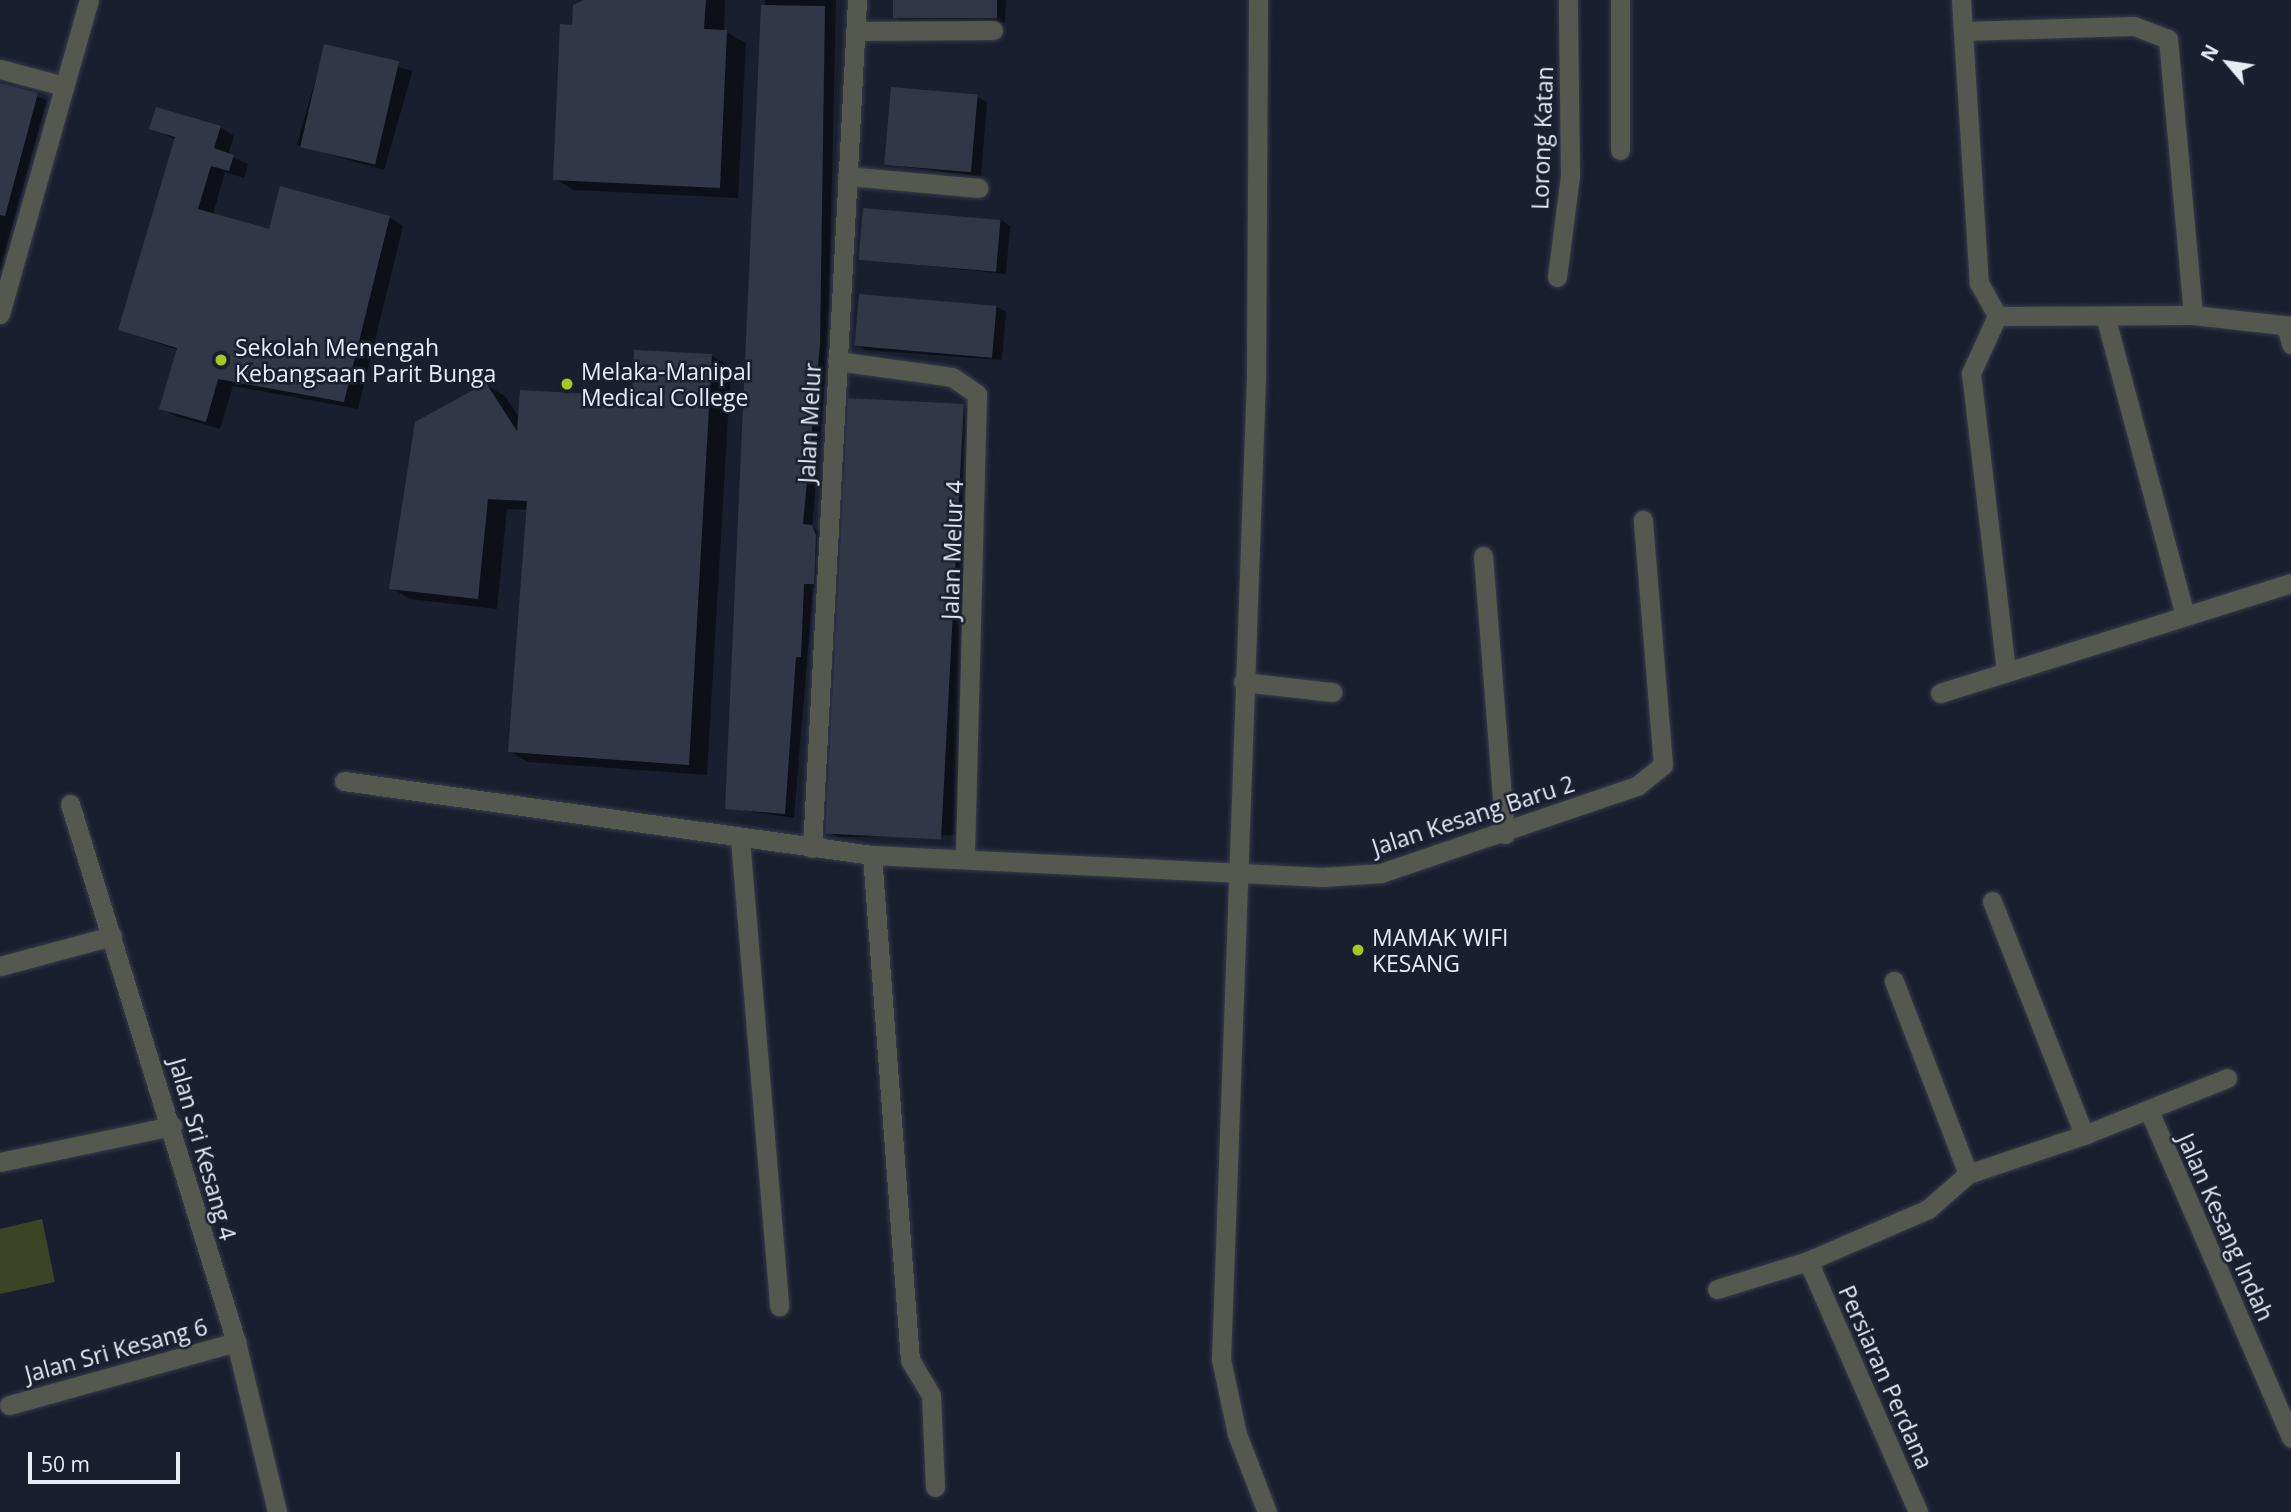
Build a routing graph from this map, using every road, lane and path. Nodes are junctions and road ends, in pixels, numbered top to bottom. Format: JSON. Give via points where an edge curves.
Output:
{"nodes":[{"id":1,"x":89,"y":0,"type":"edge"},
{"id":2,"x":856,"y":0,"type":"edge"},
{"id":3,"x":1258,"y":0,"type":"edge"},
{"id":4,"x":1568,"y":0,"type":"edge"},
{"id":5,"x":1620,"y":0,"type":"edge"},
{"id":6,"x":1961,"y":0,"type":"edge"},
{"id":7,"x":993,"y":30,"type":"dead end"},
{"id":8,"x":855,"y":31,"type":"junction"},
{"id":9,"x":1963,"y":31,"type":"junction"},
{"id":10,"x":0,"y":69,"type":"edge"},
{"id":11,"x":64,"y":86,"type":"junction"},
{"id":12,"x":1620,"y":150,"type":"dead end"},
{"id":13,"x":847,"y":176,"type":"junction"},
{"id":14,"x":978,"y":188,"type":"dead end"},
{"id":15,"x":1557,"y":276,"type":"dead end"},
{"id":16,"x":0,"y":314,"type":"edge"},
{"id":17,"x":2193,"y":315,"type":"junction"},
{"id":18,"x":1997,"y":316,"type":"junction"},
{"id":19,"x":2106,"y":319,"type":"junction"},
{"id":20,"x":2289,"y":332,"type":"edge"},
{"id":21,"x":837,"y":361,"type":"junction"},
{"id":22,"x":1643,"y":520,"type":"dead end"},
{"id":23,"x":1483,"y":556,"type":"dead end"},
{"id":24,"x":2291,"y":583,"type":"edge"},
{"id":25,"x":2184,"y":612,"type":"junction"},
{"id":26,"x":2006,"y":671,"type":"junction"},
{"id":27,"x":1243,"y":682,"type":"junction"},
{"id":28,"x":1332,"y":692,"type":"dead end"},
{"id":29,"x":1940,"y":693,"type":"dead end"},
{"id":30,"x":344,"y":781,"type":"dead end"},
{"id":31,"x":70,"y":804,"type":"dead end"},
{"id":32,"x":1505,"y":834,"type":"junction"},
{"id":33,"x":740,"y":839,"type":"junction"},
{"id":34,"x":811,"y":848,"type":"junction"},
{"id":35,"x":872,"y":855,"type":"junction"},
{"id":36,"x":965,"y":856,"type":"junction"},
{"id":37,"x":1237,"y":874,"type":"junction"},
{"id":38,"x":1992,"y":901,"type":"dead end"},
{"id":39,"x":111,"y":936,"type":"junction"},
{"id":40,"x":0,"y":965,"type":"edge"},
{"id":41,"x":1894,"y":981,"type":"dead end"},
{"id":42,"x":2227,"y":1078,"type":"dead end"},
{"id":43,"x":2150,"y":1114,"type":"junction"},
{"id":44,"x":172,"y":1126,"type":"junction"},
{"id":45,"x":2084,"y":1135,"type":"junction"},
{"id":46,"x":0,"y":1162,"type":"edge"},
{"id":47,"x":1968,"y":1174,"type":"junction"},
{"id":48,"x":1808,"y":1261,"type":"junction"},
{"id":49,"x":1717,"y":1289,"type":"dead end"},
{"id":50,"x":779,"y":1306,"type":"dead end"},
{"id":51,"x":236,"y":1342,"type":"junction"},
{"id":52,"x":9,"y":1405,"type":"dead end"},
{"id":53,"x":2291,"y":1438,"type":"edge"},
{"id":54,"x":935,"y":1487,"type":"dead end"},
{"id":55,"x":277,"y":1512,"type":"edge"},
{"id":56,"x":1267,"y":1512,"type":"edge"},
{"id":57,"x":1919,"y":1512,"type":"edge"}],
"edges":[{"from":1,"to":11,"type":"street"},
{"from":2,"to":8,"type":"street","name":"Jalan Melur"},
{"from":3,"to":27,"type":"street","via":[[1256,378]]},
{"from":4,"to":15,"type":"street","name":"Lorong Katan","via":[[1570,176]]},
{"from":5,"to":12,"type":"street"},
{"from":6,"to":9,"type":"street"},
{"from":7,"to":8,"type":"street"},
{"from":8,"to":13,"type":"street","name":"Jalan Melur"},
{"from":9,"to":17,"type":"street","via":[[2134,26],[2168,39]]},
{"from":9,"to":18,"type":"street","via":[[1979,283]]},
{"from":10,"to":11,"type":"street"},
{"from":11,"to":16,"type":"street"},
{"from":13,"to":14,"type":"street"},
{"from":13,"to":21,"type":"street","name":"Jalan Melur"},
{"from":17,"to":19,"type":"street"},
{"from":17,"to":20,"type":"street"},
{"from":18,"to":19,"type":"street"},
{"from":18,"to":26,"type":"street","via":[[1971,373]]},
{"from":19,"to":25,"type":"street"},
{"from":21,"to":34,"type":"street","name":"Jalan Melur"},
{"from":21,"to":36,"type":"street","name":"Jalan Melur 4","via":[[952,377],[977,394]]},
{"from":22,"to":32,"type":"street","name":"Jalan Kesang Baru 2","via":[[1665,734],[1663,765],[1637,786]]},
{"from":23,"to":32,"type":"street"},
{"from":24,"to":25,"type":"street"},
{"from":25,"to":26,"type":"street"},
{"from":26,"to":29,"type":"street"},
{"from":27,"to":28,"type":"street"},
{"from":27,"to":37,"type":"street"},
{"from":30,"to":33,"type":"street"},
{"from":31,"to":39,"type":"street","name":"Jalan Sri Kesang 4"},
{"from":32,"to":37,"type":"street","name":"Jalan Kesang Baru 2","via":[[1381,873]]},
{"from":33,"to":34,"type":"street"},
{"from":33,"to":50,"type":"street"},
{"from":34,"to":35,"type":"street"},
{"from":35,"to":36,"type":"street"},
{"from":35,"to":54,"type":"street","via":[[910,1360],[931,1395]]},
{"from":36,"to":37,"type":"street"},
{"from":37,"to":56,"type":"street","via":[[1221,1359],[1237,1434]]},
{"from":38,"to":45,"type":"street"},
{"from":39,"to":40,"type":"street"},
{"from":39,"to":44,"type":"street","name":"Jalan Sri Kesang 4"},
{"from":41,"to":47,"type":"street"},
{"from":42,"to":43,"type":"street"},
{"from":43,"to":45,"type":"street"},
{"from":43,"to":53,"type":"street","name":"Jalan Kesang Indah"},
{"from":44,"to":46,"type":"street"},
{"from":44,"to":51,"type":"street","name":"Jalan Sri Kesang 4"},
{"from":45,"to":47,"type":"street"},
{"from":47,"to":48,"type":"street","via":[[1954,1192],[1928,1209]]},
{"from":48,"to":49,"type":"street"},
{"from":48,"to":57,"type":"street","name":"Persiaran Perdana"},
{"from":51,"to":52,"type":"street","name":"Jalan Sri Kesang 6"},
{"from":51,"to":55,"type":"street","name":"Jalan Sri Kesang 4"}]}
